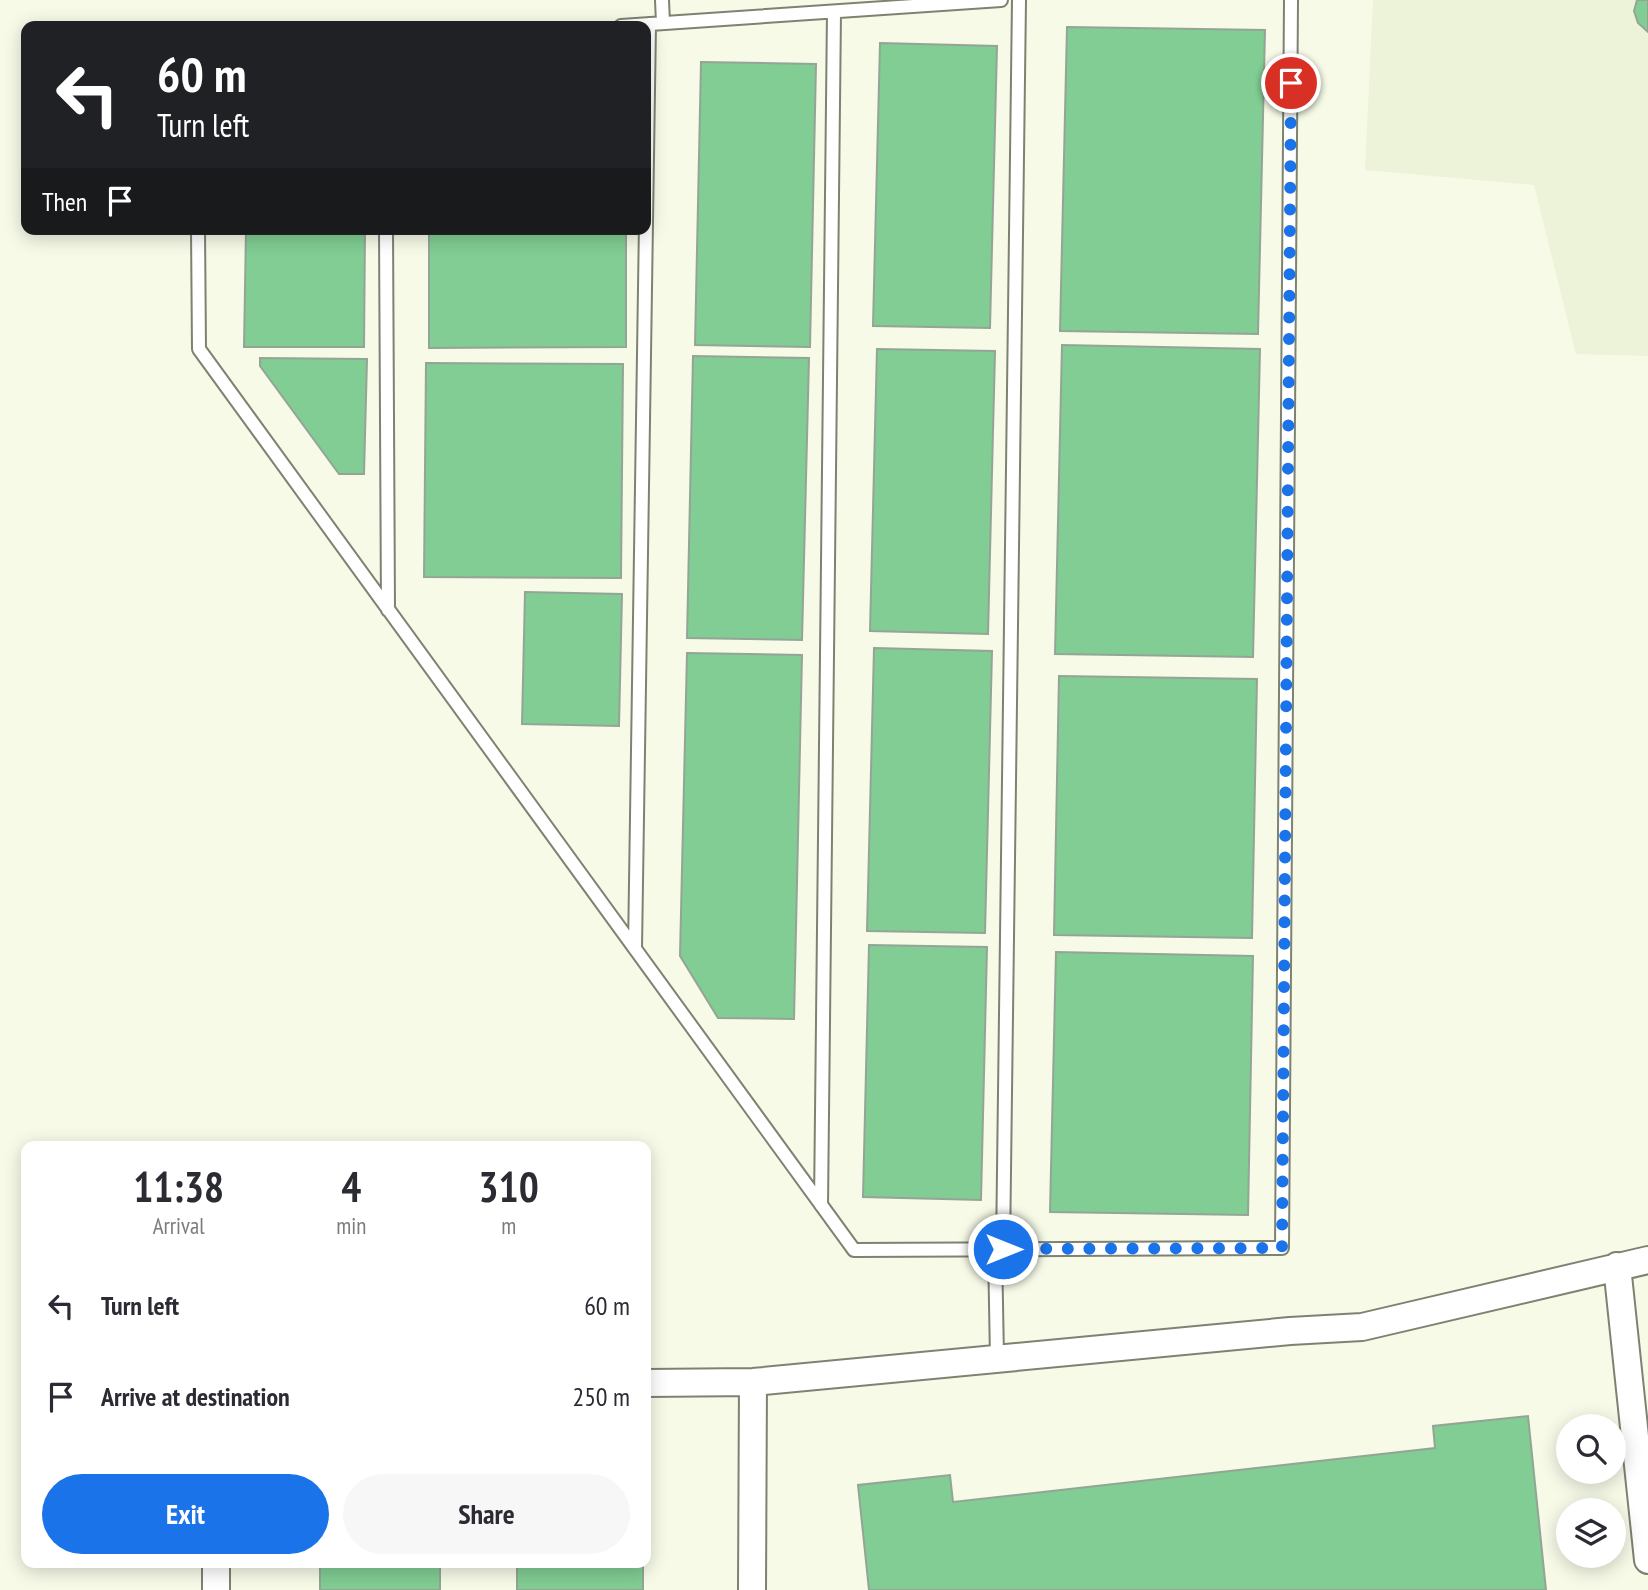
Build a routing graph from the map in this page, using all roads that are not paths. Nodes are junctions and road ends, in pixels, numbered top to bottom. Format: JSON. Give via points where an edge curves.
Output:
{"nodes":[{"id":1,"x":662,"y":0,"type":"edge"},
{"id":2,"x":1001,"y":0,"type":"edge"},
{"id":3,"x":1019,"y":0,"type":"edge"},
{"id":4,"x":1292,"y":0,"type":"edge"},
{"id":5,"x":834,"y":12,"type":"junction"},
{"id":6,"x":663,"y":23,"type":"junction"},
{"id":7,"x":651,"y":24,"type":"edge"},
{"id":8,"x":198,"y":235,"type":"edge"},
{"id":9,"x":386,"y":235,"type":"edge"},
{"id":10,"x":646,"y":235,"type":"edge"},
{"id":11,"x":388,"y":610,"type":"junction"},
{"id":12,"x":635,"y":949,"type":"junction"},
{"id":13,"x":821,"y":1206,"type":"junction"},
{"id":14,"x":999,"y":1249,"type":"junction"},
{"id":15,"x":1648,"y":1260,"type":"edge"},
{"id":16,"x":1617,"y":1266,"type":"junction"},
{"id":17,"x":998,"y":1358,"type":"junction"},
{"id":18,"x":753,"y":1382,"type":"junction"},
{"id":19,"x":651,"y":1384,"type":"edge"},
{"id":20,"x":1648,"y":1560,"type":"edge"},
{"id":21,"x":216,"y":1568,"type":"edge"},
{"id":22,"x":216,"y":1590,"type":"edge"},
{"id":23,"x":752,"y":1590,"type":"edge"}],
"edges":[{"from":1,"to":6,"type":"lane"},
{"from":2,"to":5,"type":"lane"},
{"from":3,"to":14,"type":"lane"},
{"from":4,"to":14,"type":"lane","via":[[1282,1248]]},
{"from":5,"to":6,"type":"lane"},
{"from":5,"to":13,"type":"lane"},
{"from":6,"to":7,"type":"lane"},
{"from":8,"to":11,"type":"lane","via":[[199,349]]},
{"from":9,"to":11,"type":"lane"},
{"from":10,"to":12,"type":"lane"},
{"from":11,"to":12,"type":"lane"},
{"from":12,"to":13,"type":"lane"},
{"from":13,"to":14,"type":"lane","via":[[854,1251]]},
{"from":14,"to":17,"type":"lane"},
{"from":15,"to":16,"type":"street"},
{"from":16,"to":17,"type":"street","via":[[1362,1327]]},
{"from":16,"to":20,"type":"street"},
{"from":17,"to":18,"type":"street"},
{"from":18,"to":19,"type":"street"},
{"from":18,"to":23,"type":"street"},
{"from":21,"to":22,"type":"street"}]}
